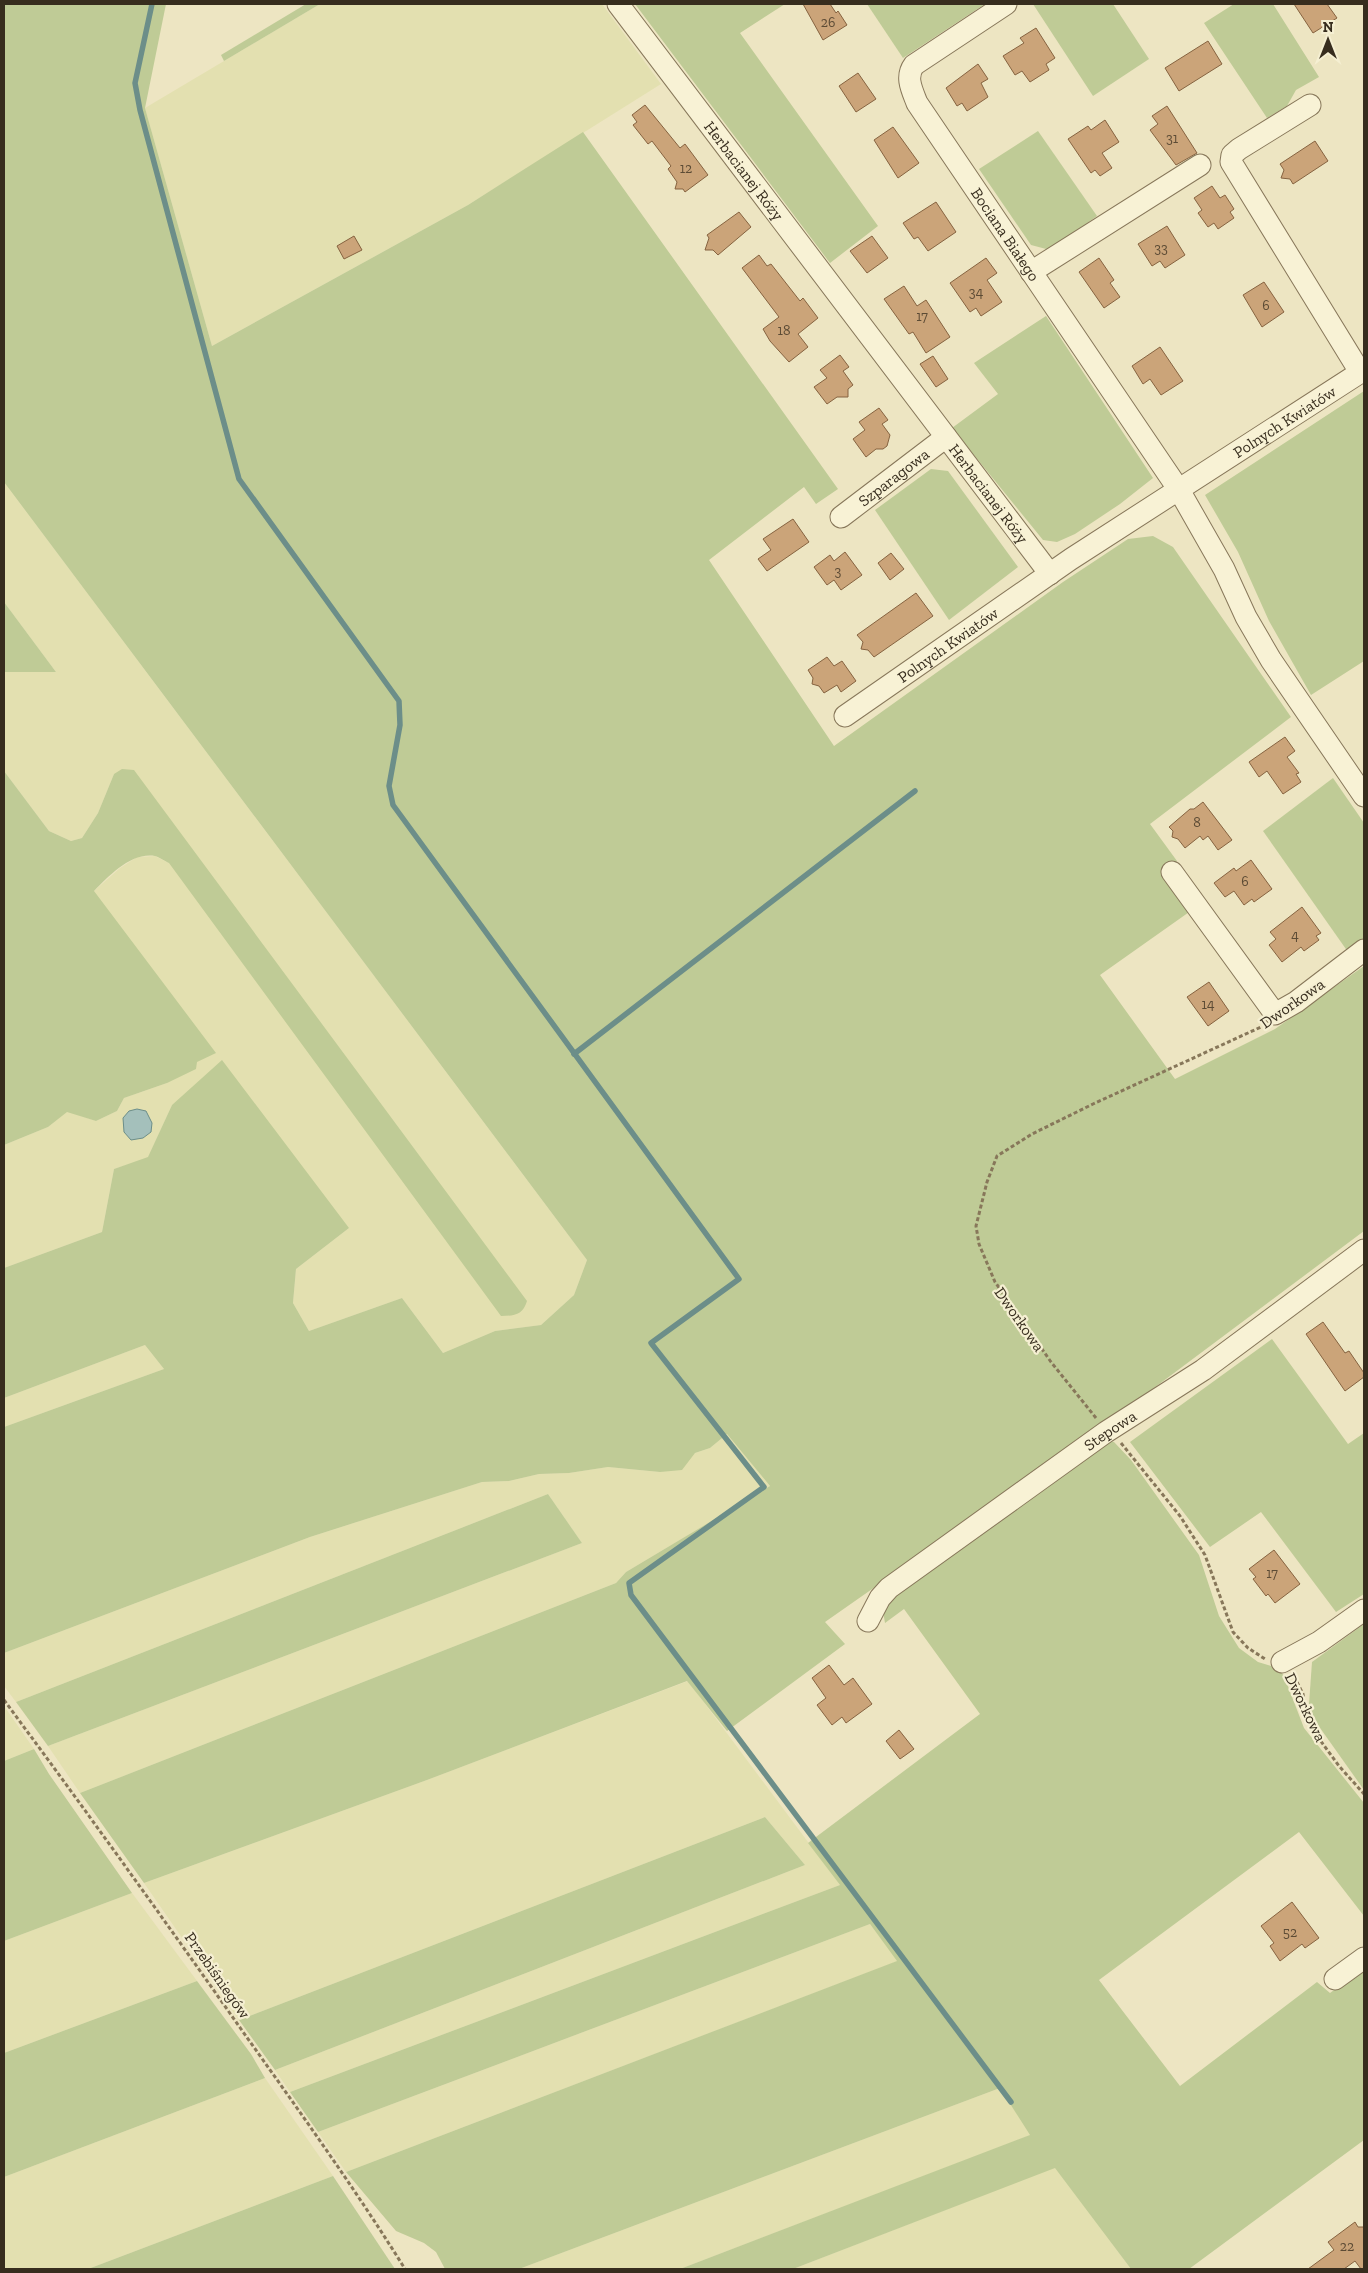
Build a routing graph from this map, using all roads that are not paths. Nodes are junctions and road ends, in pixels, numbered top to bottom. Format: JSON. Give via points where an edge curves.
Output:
{"nodes":[{"id":1,"x":618,"y":4,"type":"edge"},
{"id":2,"x":1006,"y":4,"type":"edge"},
{"id":3,"x":1310,"y":105,"type":"dead end"},
{"id":4,"x":1200,"y":165,"type":"dead end"},
{"id":5,"x":1031,"y":272,"type":"junction"},
{"id":6,"x":1362,"y":371,"type":"edge"},
{"id":7,"x":946,"y":437,"type":"junction"},
{"id":8,"x":1179,"y":490,"type":"junction"},
{"id":9,"x":841,"y":517,"type":"dead end"},
{"id":10,"x":1050,"y":574,"type":"junction"},
{"id":11,"x":845,"y":716,"type":"dead end"},
{"id":12,"x":1364,"y":796,"type":"edge"},
{"id":13,"x":1172,"y":872,"type":"dead end"},
{"id":14,"x":1364,"y":950,"type":"edge"},
{"id":15,"x":1364,"y":1250,"type":"edge"},
{"id":16,"x":1364,"y":1610,"type":"edge"},
{"id":17,"x":868,"y":1621,"type":"dead end"},
{"id":18,"x":1282,"y":1662,"type":"road end"},
{"id":19,"x":1364,"y":1958,"type":"edge"},
{"id":20,"x":1335,"y":1979,"type":"dead end"}],
"edges":[{"from":1,"to":7,"type":"street","name":"Herbacianej Róży"},
{"from":2,"to":5,"type":"street","name":"Bociana Białego","via":[[914,65],[910,70],[910,87],[917,103]]},
{"from":3,"to":6,"type":"street","via":[[1238,149],[1231,162]]},
{"from":4,"to":5,"type":"street"},
{"from":5,"to":8,"type":"street","name":"Bociana Białego"},
{"from":6,"to":8,"type":"street","name":"Polnych Kwiatów"},
{"from":7,"to":9,"type":"street","name":"Szparagowa"},
{"from":7,"to":10,"type":"street","name":"Herbacianej Róży"},
{"from":8,"to":10,"type":"street"},
{"from":8,"to":12,"type":"street","via":[[1271,660]]},
{"from":10,"to":11,"type":"street","name":"Polnych Kwiatów"},
{"from":13,"to":14,"type":"street","name":"Dworkowa","via":[[1275,1014],[1296,1002]]},
{"from":15,"to":17,"type":"street","name":"Stepowa","via":[[1203,1370],[1106,1432],[889,1588]]},
{"from":16,"to":18,"type":"street","via":[[1319,1642]]},
{"from":19,"to":20,"type":"street"}]}
